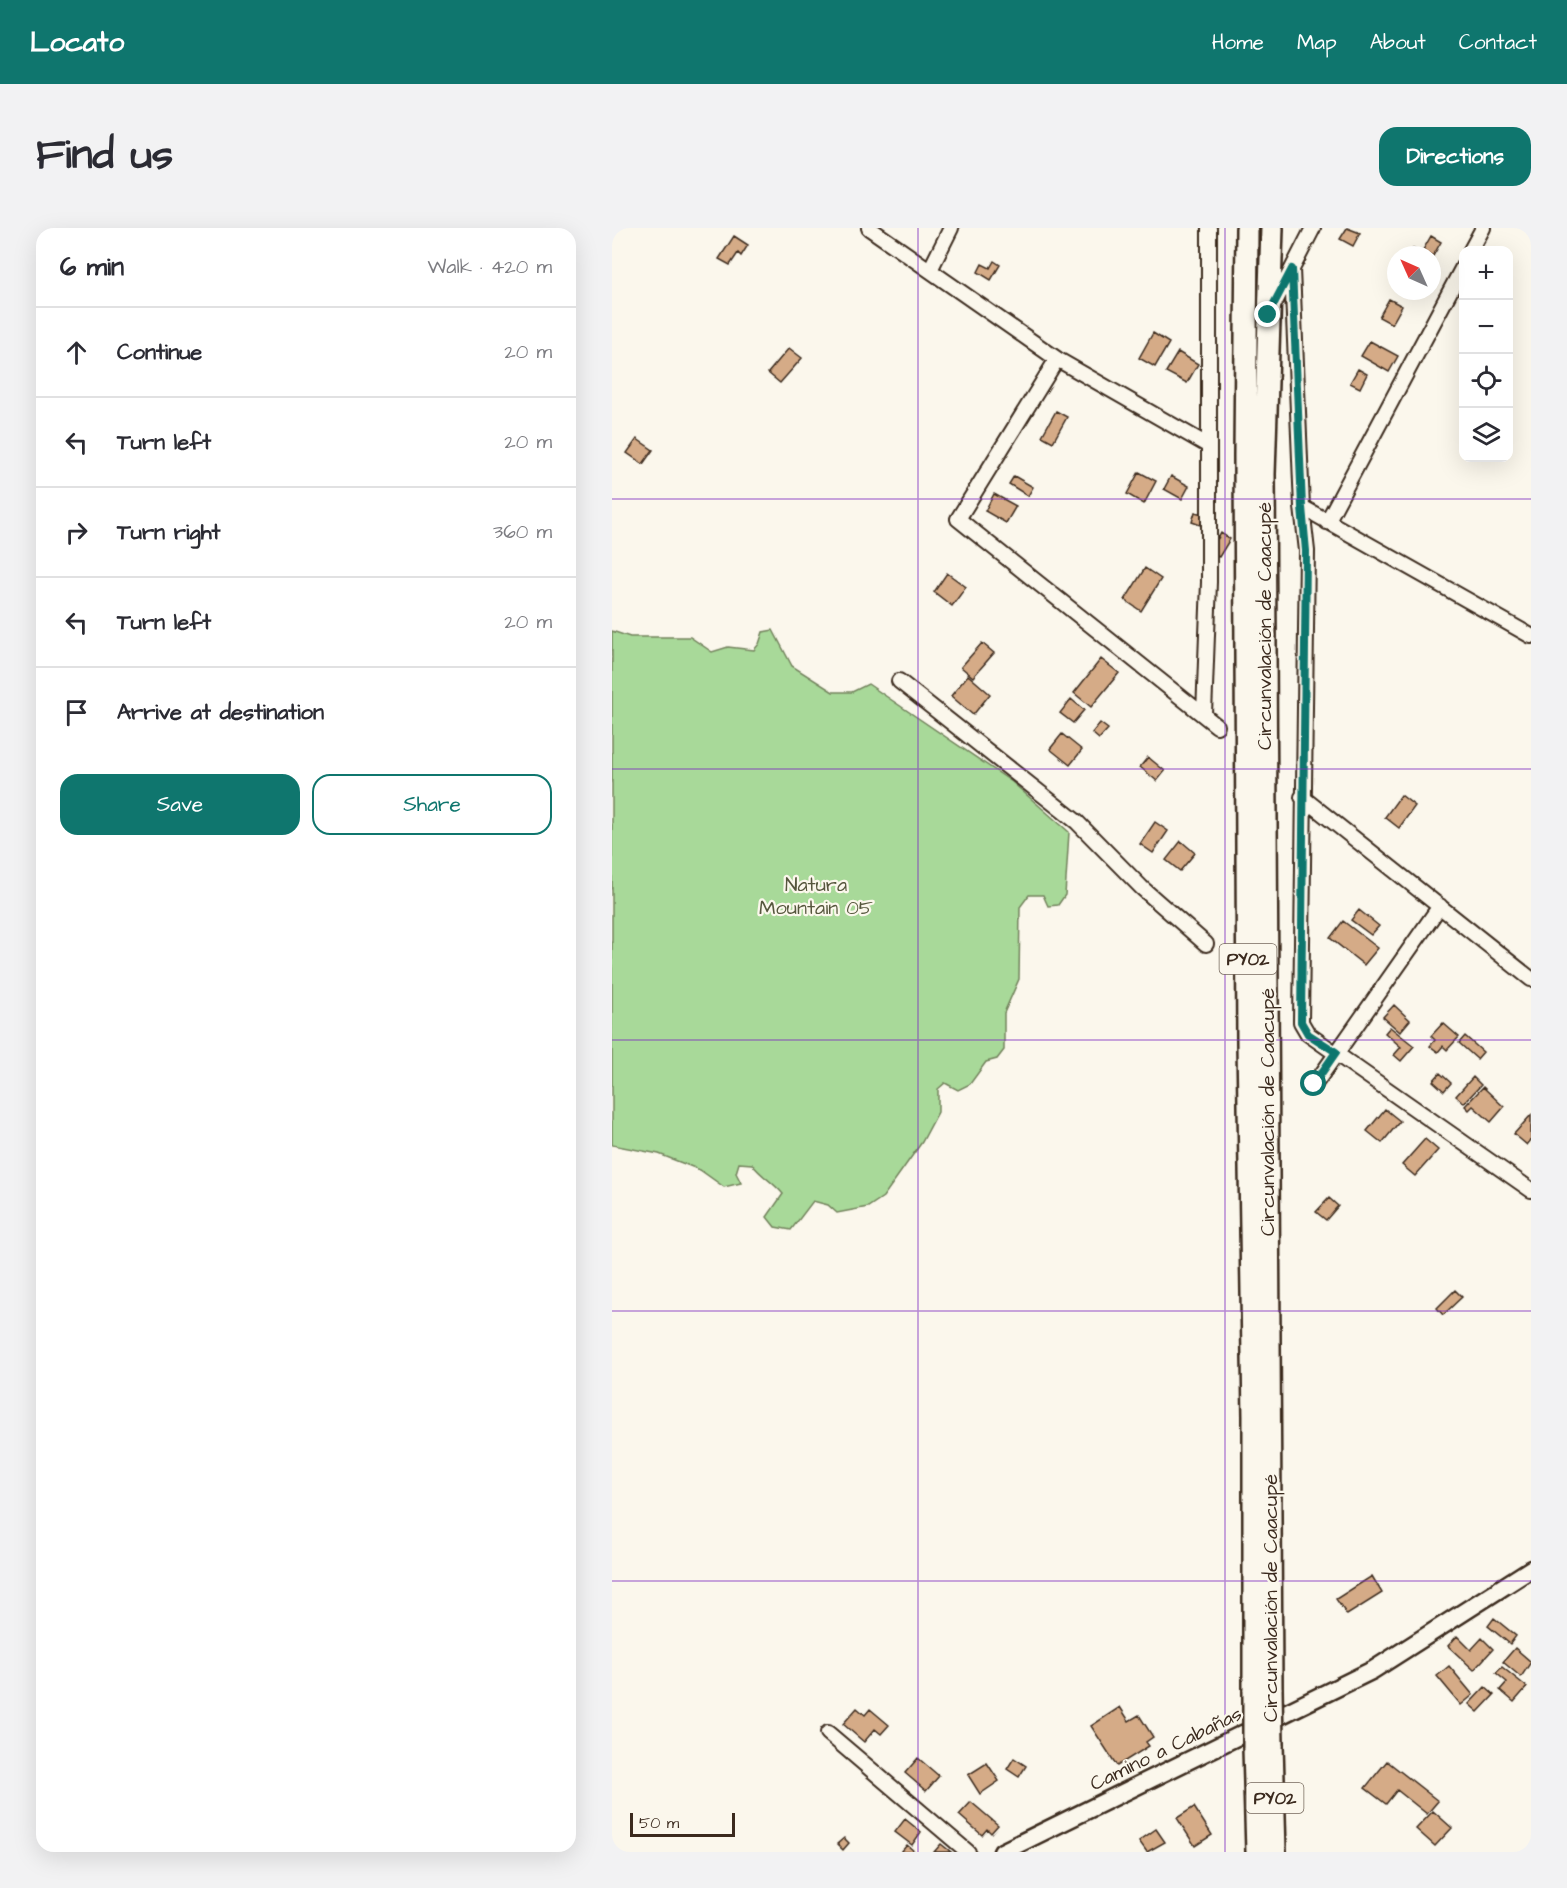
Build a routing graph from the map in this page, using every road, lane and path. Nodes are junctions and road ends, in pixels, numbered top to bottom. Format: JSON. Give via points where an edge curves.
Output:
{"nodes":[{"id":1,"x":869,"y":228,"type":"edge"},
{"id":2,"x":951,"y":228,"type":"edge"},
{"id":3,"x":1209,"y":228,"type":"edge"},
{"id":4,"x":1247,"y":228,"type":"edge"},
{"id":5,"x":1272,"y":228,"type":"edge"},
{"id":6,"x":1313,"y":228,"type":"edge"},
{"id":7,"x":1483,"y":228,"type":"edge"},
{"id":8,"x":1473,"y":246,"type":"edge"},
{"id":9,"x":1292,"y":269,"type":"junction"},
{"id":10,"x":930,"y":270,"type":"junction"},
{"id":11,"x":1459,"y":274,"type":"edge"},
{"id":12,"x":1268,"y":315,"type":"junction"},
{"id":13,"x":1057,"y":359,"type":"junction"},
{"id":14,"x":1209,"y":446,"type":"junction"},
{"id":15,"x":1302,"y":507,"type":"junction"},
{"id":16,"x":1327,"y":522,"type":"junction"},
{"id":17,"x":1531,"y":636,"type":"edge"},
{"id":18,"x":899,"y":681,"type":"dead end"},
{"id":19,"x":1204,"y":714,"type":"junction"},
{"id":20,"x":1217,"y":726,"type":"dead end"},
{"id":21,"x":1302,"y":796,"type":"junction"},
{"id":22,"x":1440,"y":906,"type":"junction"},
{"id":23,"x":1206,"y":944,"type":"dead end"},
{"id":24,"x":1531,"y":979,"type":"edge"},
{"id":25,"x":1336,"y":1052,"type":"junction"},
{"id":26,"x":1314,"y":1084,"type":"dead end"},
{"id":27,"x":1531,"y":1190,"type":"edge"},
{"id":28,"x":1531,"y":1569,"type":"edge"},
{"id":29,"x":1262,"y":1690,"type":"junction"},
{"id":30,"x":828,"y":1732,"type":"dead end"},
{"id":31,"x":1263,"y":1746,"type":"junction"},
{"id":32,"x":969,"y":1852,"type":"edge"},
{"id":33,"x":1002,"y":1852,"type":"edge"},
{"id":34,"x":1257,"y":1852,"type":"edge"},
{"id":35,"x":1275,"y":1852,"type":"edge"}],
"edges":[{"from":1,"to":10,"type":"street"},
{"from":2,"to":10,"type":"street"},
{"from":3,"to":14,"type":"street"},
{"from":4,"to":29,"type":"highway","name":"Circunvalación de Caacupé","number":"PY02","via":[[1248,1043]]},
{"from":5,"to":12,"type":"highway","name":"Circunvalación de Caacupé","number":"PY02"},
{"from":6,"to":9,"type":"street"},
{"from":7,"to":8,"type":"street"},
{"from":9,"to":12,"type":"street"},
{"from":9,"to":15,"type":"street"},
{"from":10,"to":13,"type":"street"},
{"from":11,"to":16,"type":"street"},
{"from":12,"to":29,"type":"highway","name":"Circunvalación de Caacupé","number":"PY02","via":[[1264,497]]},
{"from":13,"to":14,"type":"street"},
{"from":13,"to":19,"type":"street","via":[[958,519]]},
{"from":14,"to":19,"type":"street"},
{"from":15,"to":16,"type":"street"},
{"from":15,"to":21,"type":"street","via":[[1306,551]]},
{"from":16,"to":17,"type":"street"},
{"from":18,"to":23,"type":"street","via":[[1077,822],[1142,888]]},
{"from":19,"to":20,"type":"street"},
{"from":21,"to":22,"type":"street"},
{"from":21,"to":25,"type":"street","via":[[1301,1022],[1308,1034]]},
{"from":22,"to":24,"type":"street"},
{"from":22,"to":25,"type":"street"},
{"from":25,"to":26,"type":"street"},
{"from":25,"to":27,"type":"street"},
{"from":28,"to":33,"type":"street","name":"Camino a Cabañas","via":[[1373,1670]]},
{"from":29,"to":31,"type":"highway","name":"Circunvalación de Caacupé","number":"PY02","bridge":true},
{"from":30,"to":32,"type":"street"},
{"from":31,"to":34,"type":"highway","name":"Circunvalación de Caacupé","number":"PY02"},
{"from":31,"to":35,"type":"highway","name":"Circunvalación de Caacupé","number":"PY02"}]}
